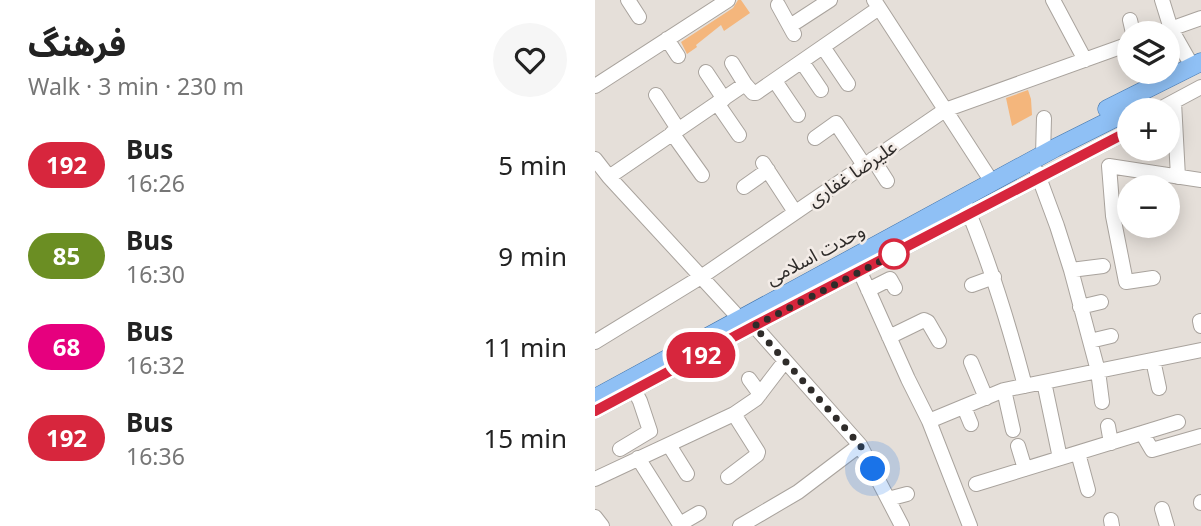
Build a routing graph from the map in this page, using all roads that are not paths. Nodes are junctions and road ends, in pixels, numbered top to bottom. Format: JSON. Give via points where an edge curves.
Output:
{"nodes":[{"id":1,"x":628,"y":0,"type":"edge"},
{"id":2,"x":729,"y":0,"type":"edge"},
{"id":3,"x":830,"y":0,"type":"edge"},
{"id":4,"x":1162,"y":0,"type":"edge"},
{"id":5,"x":1058,"y":1,"type":"edge"},
{"id":6,"x":876,"y":4,"type":"edge"},
{"id":7,"x":778,"y":5,"type":"dead end"},
{"id":8,"x":639,"y":17,"type":"dead end"},
{"id":9,"x":1201,"y":18,"type":"edge"},
{"id":10,"x":1164,"y":21,"type":"edge"},
{"id":11,"x":1180,"y":26,"type":"edge"},
{"id":12,"x":667,"y":40,"type":"junction"},
{"id":13,"x":823,"y":47,"type":"junction"},
{"id":14,"x":1180,"y":47,"type":"edge"},
{"id":15,"x":1117,"y":48,"type":"edge"},
{"id":16,"x":678,"y":56,"type":"dead end"},
{"id":17,"x":1085,"y":60,"type":"junction"},
{"id":18,"x":802,"y":62,"type":"junction"},
{"id":19,"x":731,"y":63,"type":"dead end"},
{"id":20,"x":1198,"y":67,"type":"edge"},
{"id":21,"x":706,"y":72,"type":"dead end"},
{"id":22,"x":775,"y":81,"type":"junction"},
{"id":23,"x":848,"y":84,"type":"dead end"},
{"id":24,"x":595,"y":86,"type":"edge"},
{"id":25,"x":749,"y":89,"type":"junction"},
{"id":26,"x":821,"y":90,"type":"dead end"},
{"id":27,"x":1201,"y":90,"type":"edge"},
{"id":28,"x":656,"y":95,"type":"dead end"},
{"id":29,"x":1149,"y":98,"type":"edge"},
{"id":30,"x":720,"y":101,"type":"junction"},
{"id":31,"x":1180,"y":102,"type":"edge"},
{"id":32,"x":945,"y":110,"type":"junction"},
{"id":33,"x":799,"y":115,"type":"dead end"},
{"id":34,"x":1117,"y":117,"type":"edge"},
{"id":35,"x":1044,"y":118,"type":"dead end"},
{"id":36,"x":675,"y":131,"type":"junction"},
{"id":37,"x":1117,"y":133,"type":"edge"},
{"id":38,"x":740,"y":135,"type":"dead end"},
{"id":39,"x":1117,"y":135,"type":"edge"},
{"id":40,"x":815,"y":138,"type":"dead end"},
{"id":41,"x":1100,"y":141,"type":"dead end"},
{"id":42,"x":1044,"y":155,"type":"junction"},
{"id":43,"x":595,"y":159,"type":"edge"},
{"id":44,"x":868,"y":162,"type":"junction"},
{"id":45,"x":702,"y":175,"type":"dead end"},
{"id":46,"x":1165,"y":175,"type":"edge"},
{"id":47,"x":608,"y":177,"type":"junction"},
{"id":48,"x":1180,"y":177,"type":"edge"},
{"id":49,"x":1039,"y":178,"type":"junction"},
{"id":50,"x":1201,"y":180,"type":"edge"},
{"id":51,"x":887,"y":181,"type":"dead end"},
{"id":52,"x":992,"y":182,"type":"junction"},
{"id":53,"x":744,"y":187,"type":"dead end"},
{"id":54,"x":967,"y":206,"type":"junction"},
{"id":55,"x":795,"y":212,"type":"junction"},
{"id":56,"x":1117,"y":236,"type":"edge"},
{"id":57,"x":1117,"y":238,"type":"edge"},
{"id":58,"x":857,"y":265,"type":"junction"},
{"id":59,"x":1103,"y":266,"type":"dead end"},
{"id":60,"x":1071,"y":270,"type":"junction"},
{"id":61,"x":701,"y":277,"type":"junction"},
{"id":62,"x":994,"y":277,"type":"junction"},
{"id":63,"x":1153,"y":278,"type":"dead end"},
{"id":64,"x":972,"y":285,"type":"dead end"},
{"id":65,"x":895,"y":288,"type":"dead end"},
{"id":66,"x":868,"y":290,"type":"junction"},
{"id":67,"x":1101,"y":302,"type":"dead end"},
{"id":68,"x":1080,"y":307,"type":"junction"},
{"id":69,"x":746,"y":321,"type":"junction"},
{"id":70,"x":1111,"y":336,"type":"dead end"},
{"id":71,"x":889,"y":337,"type":"junction"},
{"id":72,"x":939,"y":341,"type":"dead end"},
{"id":73,"x":1090,"y":341,"type":"junction"},
{"id":74,"x":595,"y":342,"type":"edge"},
{"id":75,"x":1201,"y":350,"type":"edge"},
{"id":76,"x":1153,"y":360,"type":"junction"},
{"id":77,"x":785,"y":361,"type":"junction"},
{"id":78,"x":971,"y":362,"type":"dead end"},
{"id":79,"x":1098,"y":371,"type":"junction"},
{"id":80,"x":749,"y":379,"type":"dead end"},
{"id":81,"x":1044,"y":382,"type":"junction"},
{"id":82,"x":632,"y":385,"type":"junction"},
{"id":83,"x":1025,"y":386,"type":"junction"},
{"id":84,"x":1159,"y":388,"type":"dead end"},
{"id":85,"x":1004,"y":390,"type":"junction"},
{"id":86,"x":760,"y":394,"type":"junction"},
{"id":87,"x":595,"y":398,"type":"edge"},
{"id":88,"x":986,"y":398,"type":"junction"},
{"id":89,"x":1103,"y":402,"type":"dead end"},
{"id":90,"x":964,"y":407,"type":"junction"},
{"id":91,"x":595,"y":411,"type":"edge"},
{"id":92,"x":734,"y":414,"type":"junction"},
{"id":93,"x":929,"y":421,"type":"junction"},
{"id":94,"x":1178,"y":422,"type":"dead end"},
{"id":95,"x":971,"y":424,"type":"dead end"},
{"id":96,"x":1108,"y":426,"type":"dead end"},
{"id":97,"x":1013,"y":430,"type":"dead end"},
{"id":98,"x":1142,"y":433,"type":"junction"},
{"id":99,"x":1200,"y":441,"type":"edge"},
{"id":100,"x":1111,"y":443,"type":"junction"},
{"id":101,"x":669,"y":445,"type":"junction"},
{"id":102,"x":860,"y":445,"type":"junction"},
{"id":103,"x":1018,"y":446,"type":"dead end"},
{"id":104,"x":620,"y":449,"type":"dead end"},
{"id":105,"x":1078,"y":453,"type":"junction"},
{"id":106,"x":638,"y":458,"type":"junction"},
{"id":107,"x":1060,"y":458,"type":"junction"},
{"id":108,"x":1025,"y":469,"type":"junction"},
{"id":109,"x":687,"y":474,"type":"dead end"},
{"id":110,"x":728,"y":477,"type":"dead end"},
{"id":111,"x":595,"y":479,"type":"edge"},
{"id":112,"x":976,"y":484,"type":"dead end"},
{"id":113,"x":1088,"y":490,"type":"dead end"},
{"id":114,"x":907,"y":494,"type":"dead end"},
{"id":115,"x":888,"y":499,"type":"junction"},
{"id":116,"x":1162,"y":509,"type":"dead end"},
{"id":117,"x":699,"y":513,"type":"dead end"},
{"id":118,"x":595,"y":517,"type":"edge"},
{"id":119,"x":681,"y":525,"type":"edge"},
{"id":120,"x":602,"y":526,"type":"edge"},
{"id":121,"x":740,"y":526,"type":"edge"},
{"id":122,"x":902,"y":526,"type":"edge"},
{"id":123,"x":970,"y":526,"type":"edge"},
{"id":124,"x":1167,"y":526,"type":"edge"}],
"edges":[{"from":1,"to":8,"type":"street"},
{"from":2,"to":12,"type":"street"},
{"from":3,"to":7,"type":"street","via":[[792,30]]},
{"from":4,"to":10,"type":"street"},
{"from":5,"to":17,"type":"street"},
{"from":6,"to":13,"type":"street"},
{"from":6,"to":32,"type":"street"},
{"from":9,"to":11,"type":"street"},
{"from":12,"to":16,"type":"street"},
{"from":12,"to":24,"type":"street"},
{"from":13,"to":18,"type":"street"},
{"from":13,"to":23,"type":"street"},
{"from":14,"to":20,"type":"street"},
{"from":15,"to":17,"type":"street","name":"علیرضا غفاری"},
{"from":17,"to":32,"type":"street","name":"علیرضا غفاری"},
{"from":18,"to":22,"type":"street"},
{"from":18,"to":26,"type":"street"},
{"from":19,"to":25,"type":"street"},
{"from":20,"to":29,"type":"main road","name":"وحدت اسلامی"},
{"from":20,"to":42,"type":"main road","name":"وحدت اسلامی","via":[[1076,124]]},
{"from":21,"to":30,"type":"street"},
{"from":22,"to":25,"type":"street","via":[[756,93]]},
{"from":22,"to":33,"type":"street"},
{"from":25,"to":30,"type":"street"},
{"from":27,"to":31,"type":"street"},
{"from":28,"to":36,"type":"street"},
{"from":30,"to":36,"type":"street"},
{"from":30,"to":38,"type":"street"},
{"from":32,"to":44,"type":"street","name":"علیرضا غفاری"},
{"from":32,"to":52,"type":"street"},
{"from":34,"to":42,"type":"main road","name":"وحدت اسلامی"},
{"from":35,"to":42,"type":"street"},
{"from":36,"to":45,"type":"street"},
{"from":36,"to":47,"type":"street"},
{"from":37,"to":41,"type":"street"},
{"from":39,"to":49,"type":"street"},
{"from":40,"to":44,"type":"street","via":[[836,123]]},
{"from":42,"to":49,"type":"street"},
{"from":42,"to":52,"type":"main road","name":"وحدت اسلامی"},
{"from":43,"to":47,"type":"street"},
{"from":44,"to":51,"type":"street"},
{"from":44,"to":55,"type":"street","name":"علیرضا غفاری"},
{"from":46,"to":56,"type":"street","via":[[1109,166]]},
{"from":47,"to":61,"type":"street"},
{"from":48,"to":50,"type":"street"},
{"from":49,"to":54,"type":"street"},
{"from":49,"to":60,"type":"street"},
{"from":52,"to":54,"type":"main road","name":"وحدت اسلامی"},
{"from":53,"to":55,"type":"street","via":[[766,167]]},
{"from":54,"to":58,"type":"main road","name":"وحدت اسلامی"},
{"from":54,"to":62,"type":"street"},
{"from":55,"to":61,"type":"street","name":"علیرضا غفاری"},
{"from":57,"to":63,"type":"street","via":[[1126,282]]},
{"from":58,"to":66,"type":"street"},
{"from":58,"to":69,"type":"main road","name":"وحدت اسلامی"},
{"from":59,"to":60,"type":"street"},
{"from":60,"to":68,"type":"street"},
{"from":61,"to":69,"type":"street"},
{"from":61,"to":74,"type":"street","name":"علیرضا غفاری"},
{"from":62,"to":64,"type":"street"},
{"from":62,"to":83,"type":"street"},
{"from":65,"to":66,"type":"street","via":[[890,279]]},
{"from":66,"to":71,"type":"street"},
{"from":67,"to":68,"type":"street"},
{"from":68,"to":73,"type":"street"},
{"from":69,"to":77,"type":"street"},
{"from":69,"to":82,"type":"main road","name":"وحدت اسلامی"},
{"from":70,"to":73,"type":"street"},
{"from":71,"to":72,"type":"street","via":[[924,320]]},
{"from":71,"to":93,"type":"street"},
{"from":73,"to":79,"type":"street"},
{"from":75,"to":76,"type":"street"},
{"from":76,"to":79,"type":"street"},
{"from":76,"to":84,"type":"street"},
{"from":77,"to":86,"type":"street"},
{"from":77,"to":102,"type":"street"},
{"from":78,"to":88,"type":"street"},
{"from":79,"to":81,"type":"street"},
{"from":79,"to":89,"type":"street"},
{"from":80,"to":86,"type":"street"},
{"from":81,"to":83,"type":"street"},
{"from":81,"to":107,"type":"street"},
{"from":82,"to":87,"type":"main road","name":"وحدت اسلامی"},
{"from":82,"to":91,"type":"street"},
{"from":82,"to":104,"type":"street","via":[[650,430]]},
{"from":83,"to":85,"type":"street"},
{"from":85,"to":88,"type":"street"},
{"from":85,"to":97,"type":"street"},
{"from":86,"to":92,"type":"street"},
{"from":88,"to":90,"type":"street"},
{"from":90,"to":93,"type":"street"},
{"from":90,"to":95,"type":"street"},
{"from":92,"to":101,"type":"street"},
{"from":92,"to":110,"type":"street","via":[[758,452]]},
{"from":93,"to":123,"type":"street"},
{"from":94,"to":98,"type":"street"},
{"from":96,"to":100,"type":"street"},
{"from":98,"to":99,"type":"street","via":[[1151,450]]},
{"from":98,"to":100,"type":"street"},
{"from":100,"to":105,"type":"street"},
{"from":101,"to":106,"type":"street"},
{"from":101,"to":109,"type":"street"},
{"from":102,"to":115,"type":"street"},
{"from":102,"to":121,"type":"street","via":[[798,492]]},
{"from":103,"to":108,"type":"street"},
{"from":105,"to":107,"type":"street"},
{"from":105,"to":113,"type":"street"},
{"from":106,"to":111,"type":"street"},
{"from":106,"to":119,"type":"street"},
{"from":107,"to":108,"type":"street"},
{"from":108,"to":112,"type":"street"},
{"from":114,"to":115,"type":"street"},
{"from":115,"to":122,"type":"street"},
{"from":116,"to":124,"type":"street"},
{"from":117,"to":119,"type":"street"},
{"from":118,"to":120,"type":"street"}]}
